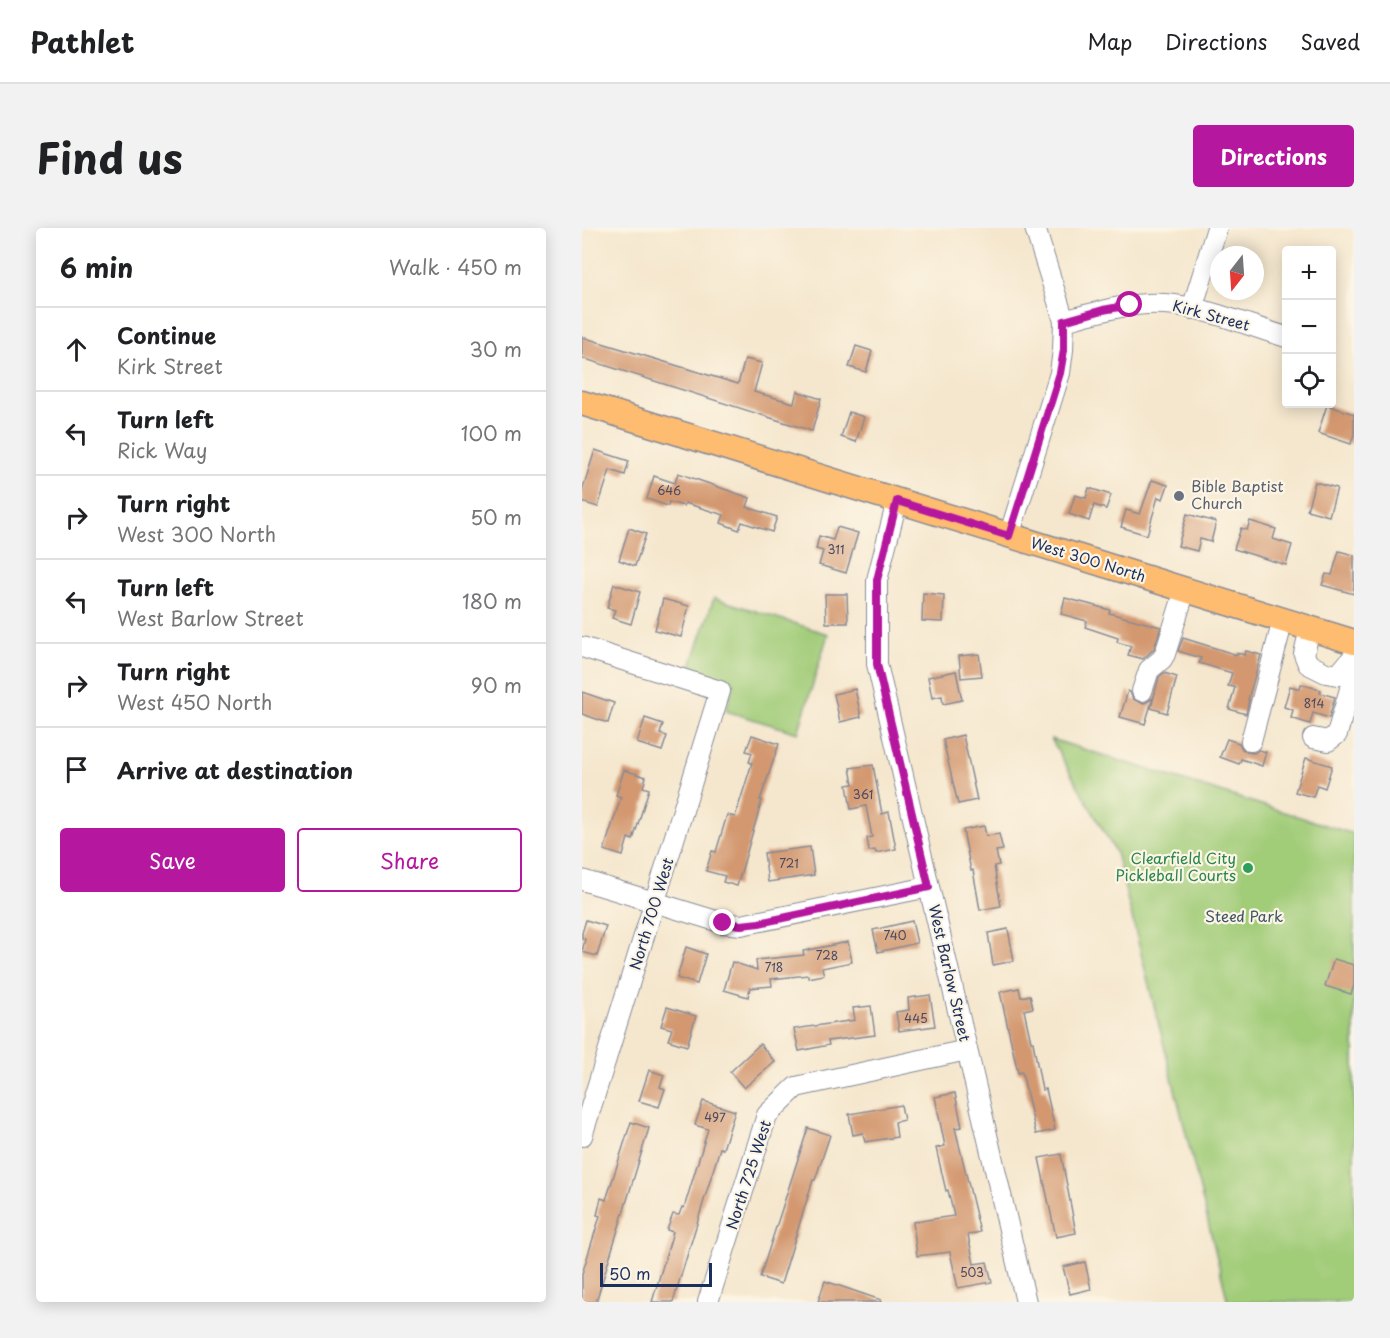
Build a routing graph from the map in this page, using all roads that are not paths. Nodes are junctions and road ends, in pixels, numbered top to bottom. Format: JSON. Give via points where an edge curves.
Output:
{"nodes":[{"id":1,"x":1035,"y":228,"type":"edge"},
{"id":2,"x":1217,"y":228,"type":"edge"},
{"id":3,"x":1192,"y":309,"type":"junction"},
{"id":4,"x":1064,"y":321,"type":"junction"},
{"id":5,"x":1282,"y":336,"type":"edge"},
{"id":6,"x":582,"y":404,"type":"edge"},
{"id":7,"x":897,"y":501,"type":"junction"},
{"id":8,"x":1009,"y":536,"type":"junction"},
{"id":9,"x":1185,"y":590,"type":"junction"},
{"id":10,"x":1283,"y":620,"type":"junction"},
{"id":11,"x":1310,"y":628,"type":"junction"},
{"id":12,"x":1354,"y":642,"type":"edge"},
{"id":13,"x":582,"y":647,"type":"edge"},
{"id":14,"x":1354,"y":659,"type":"edge"},
{"id":15,"x":1354,"y":675,"type":"edge"},
{"id":16,"x":1142,"y":691,"type":"dead end"},
{"id":17,"x":1313,"y":738,"type":"dead end"},
{"id":18,"x":1251,"y":741,"type":"dead end"},
{"id":19,"x":582,"y":880,"type":"edge"},
{"id":20,"x":929,"y":887,"type":"junction"},
{"id":21,"x":656,"y":902,"type":"junction"},
{"id":22,"x":967,"y":1050,"type":"junction"},
{"id":23,"x":582,"y":1136,"type":"edge"},
{"id":24,"x":708,"y":1302,"type":"edge"},
{"id":25,"x":1026,"y":1302,"type":"edge"}],
"edges":[{"from":1,"to":4,"type":"street"},
{"from":2,"to":3,"type":"street"},
{"from":3,"to":4,"type":"street","name":"Kirk Street","via":[[1165,304],[1130,305]]},
{"from":3,"to":5,"type":"street","name":"Kirk Street"},
{"from":4,"to":8,"type":"street","via":[[1060,373]]},
{"from":6,"to":7,"type":"main road","name":"West 300 North"},
{"from":7,"to":8,"type":"main road","name":"West 300 North"},
{"from":7,"to":20,"type":"street","name":"West Barlow Street","via":[[877,580],[877,664]]},
{"from":8,"to":9,"type":"main road","name":"West 300 North"},
{"from":9,"to":10,"type":"main road","name":"West 300 North"},
{"from":9,"to":16,"type":"street","via":[[1165,654],[1149,670]]},
{"from":10,"to":11,"type":"main road","name":"West 300 North"},
{"from":10,"to":18,"type":"street"},
{"from":11,"to":12,"type":"main road","name":"West 300 North"},
{"from":11,"to":14,"type":"street","via":[[1304,654],[1308,664],[1338,675]]},
{"from":13,"to":21,"type":"street","name":"North 700 West","via":[[720,691]]},
{"from":15,"to":17,"type":"street","via":[[1337,734],[1328,741]]},
{"from":19,"to":21,"type":"street"},
{"from":20,"to":21,"type":"street","via":[[741,925]]},
{"from":20,"to":22,"type":"street","name":"West Barlow Street"},
{"from":21,"to":23,"type":"street","name":"North 700 West"},
{"from":22,"to":24,"type":"street","name":"North 725 West","via":[[796,1087],[767,1115]]},
{"from":22,"to":25,"type":"street","name":"West Barlow Street"}]}
